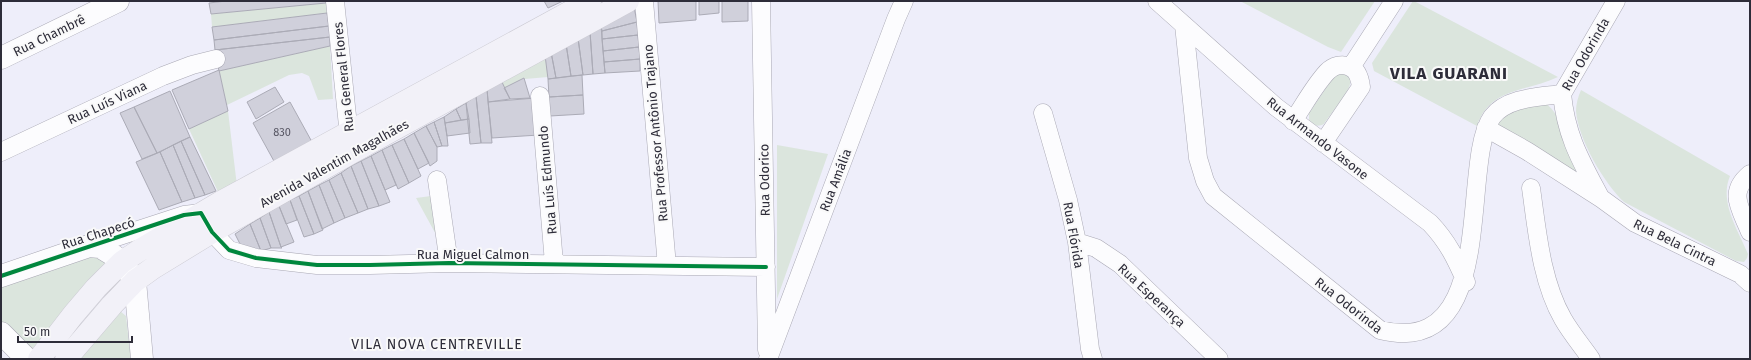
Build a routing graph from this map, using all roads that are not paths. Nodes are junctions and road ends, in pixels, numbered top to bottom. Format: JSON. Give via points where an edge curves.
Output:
{"nodes":[{"id":1,"x":118,"y":1,"type":"edge"},
{"id":2,"x":335,"y":1,"type":"edge"},
{"id":3,"x":590,"y":1,"type":"edge"},
{"id":4,"x":628,"y":1,"type":"edge"},
{"id":5,"x":644,"y":1,"type":"edge"},
{"id":6,"x":761,"y":1,"type":"edge"},
{"id":7,"x":904,"y":1,"type":"edge"},
{"id":8,"x":1158,"y":1,"type":"edge"},
{"id":9,"x":1394,"y":1,"type":"edge"},
{"id":10,"x":1616,"y":1,"type":"edge"},
{"id":11,"x":1184,"y":25,"type":"junction"},
{"id":12,"x":1,"y":58,"type":"edge"},
{"id":13,"x":216,"y":59,"type":"dead end"},
{"id":14,"x":1351,"y":67,"type":"junction"},
{"id":15,"x":1562,"y":94,"type":"junction"},
{"id":16,"x":540,"y":96,"type":"dead end"},
{"id":17,"x":1043,"y":113,"type":"dead end"},
{"id":18,"x":1293,"y":121,"type":"junction"},
{"id":19,"x":1486,"y":128,"type":"junction"},
{"id":20,"x":349,"y":143,"type":"junction"},
{"id":21,"x":1323,"y":143,"type":"junction"},
{"id":22,"x":1,"y":152,"type":"edge"},
{"id":23,"x":1750,"y":174,"type":"edge"},
{"id":24,"x":437,"y":180,"type":"dead end"},
{"id":25,"x":1531,"y":188,"type":"dead end"},
{"id":26,"x":1602,"y":199,"type":"junction"},
{"id":27,"x":201,"y":213,"type":"junction"},
{"id":28,"x":212,"y":232,"type":"junction"},
{"id":29,"x":1750,"y":232,"type":"edge"},
{"id":30,"x":1076,"y":242,"type":"junction"},
{"id":31,"x":89,"y":246,"type":"junction"},
{"id":32,"x":122,"y":262,"type":"junction"},
{"id":33,"x":449,"y":263,"type":"junction"},
{"id":34,"x":554,"y":264,"type":"junction"},
{"id":35,"x":667,"y":266,"type":"junction"},
{"id":36,"x":766,"y":267,"type":"junction"},
{"id":37,"x":1,"y":276,"type":"edge"},
{"id":38,"x":135,"y":281,"type":"junction"},
{"id":39,"x":1466,"y":282,"type":"junction"},
{"id":40,"x":1750,"y":282,"type":"edge"},
{"id":41,"x":1,"y":334,"type":"edge"},
{"id":42,"x":27,"y":359,"type":"edge"},
{"id":43,"x":40,"y":359,"type":"edge"},
{"id":44,"x":66,"y":359,"type":"edge"},
{"id":45,"x":142,"y":359,"type":"edge"},
{"id":46,"x":767,"y":359,"type":"edge"},
{"id":47,"x":1093,"y":359,"type":"edge"},
{"id":48,"x":1219,"y":359,"type":"edge"},
{"id":49,"x":1591,"y":359,"type":"edge"}],
"edges":[{"from":1,"to":12,"type":"street","name":"Rua Chambrê"},
{"from":2,"to":20,"type":"street","name":"Rua General Flores"},
{"from":3,"to":20,"type":"main road","name":"Avenida Valentim Magalhães"},
{"from":4,"to":20,"type":"main road","name":"Avenida Valentim Magalhães"},
{"from":5,"to":35,"type":"street","name":"Rua Professor Antônio Trajano"},
{"from":6,"to":36,"type":"street","name":"Rua Odorico"},
{"from":7,"to":46,"type":"street","name":"Rua Amália"},
{"from":8,"to":11,"type":"street","name":"Rua Armando Vasone"},
{"from":9,"to":14,"type":"street"},
{"from":10,"to":15,"type":"street","name":"Rua Odorinda"},
{"from":11,"to":18,"type":"street","name":"Rua Armando Vasone"},
{"from":11,"to":39,"type":"street","name":"Rua Odorinda","via":[[1198,158],[1205,182],[1213,196],[1380,330],[1393,337],[1421,343],[1432,341],[1448,331]]},
{"from":13,"to":22,"type":"street","name":"Rua Luís Viana","via":[[163,76]]},
{"from":14,"to":18,"type":"street","via":[[1338,65],[1328,71]]},
{"from":14,"to":21,"type":"street","via":[[1360,79],[1361,87]]},
{"from":15,"to":19,"type":"street","name":"Rua Odorinda","via":[[1529,98],[1508,104],[1493,117]]},
{"from":15,"to":26,"type":"street","name":"Rua Bela Cintra","via":[[1568,129],[1581,161]]},
{"from":16,"to":34,"type":"street","name":"Rua Luís Edmundo"},
{"from":17,"to":30,"type":"street","name":"Rua Flórida","via":[[1068,200]]},
{"from":18,"to":21,"type":"street","name":"Rua Armando Vasone"},
{"from":19,"to":26,"type":"street","name":"Rua Bela Cintra"},
{"from":19,"to":39,"type":"street","name":"Rua Odorinda","via":[[1480,160],[1474,238]]},
{"from":20,"to":27,"type":"main road","name":"Avenida Valentim Magalhães"},
{"from":20,"to":28,"type":"main road","name":"Avenida Valentim Magalhães"},
{"from":21,"to":39,"type":"street","name":"Rua Armando Vasone","via":[[1430,223],[1443,237]]},
{"from":23,"to":29,"type":"street","via":[[1739,185],[1737,200]]},
{"from":24,"to":33,"type":"street"},
{"from":25,"to":49,"type":"street","via":[[1537,234],[1553,295],[1562,318]]},
{"from":26,"to":40,"type":"street","name":"Rua Bela Cintra","via":[[1634,223],[1740,274]]},
{"from":27,"to":28,"type":"street","name":"Rua Miguel Calmon"},
{"from":27,"to":31,"type":"street","name":"Rua Chapecó","via":[[184,215]]},
{"from":27,"to":32,"type":"main road","name":"Avenida Valentim Magalhães"},
{"from":28,"to":33,"type":"street","name":"Rua Miguel Calmon","via":[[229,250],[256,258],[317,265]]},
{"from":28,"to":38,"type":"main road","name":"Avenida Valentim Magalhães"},
{"from":30,"to":47,"type":"street","name":"Rua Flórida"},
{"from":30,"to":48,"type":"street","name":"Rua Esperança","via":[[1096,248],[1120,264]]},
{"from":31,"to":32,"type":"street","via":[[100,247]]},
{"from":31,"to":37,"type":"street","name":"Rua Chapecó"},
{"from":32,"to":38,"type":"street"},
{"from":32,"to":43,"type":"main road","name":"Avenida Valentim Magalhães","via":[[73,315]]},
{"from":33,"to":34,"type":"street","name":"Rua Miguel Calmon"},
{"from":34,"to":35,"type":"street","name":"Rua Miguel Calmon"},
{"from":35,"to":36,"type":"street","name":"Rua Miguel Calmon"},
{"from":36,"to":46,"type":"street","name":"Rua Odorico"},
{"from":38,"to":44,"type":"main road","name":"Avenida Valentim Magalhães"},
{"from":38,"to":45,"type":"street"},
{"from":41,"to":42,"type":"street"}]}
